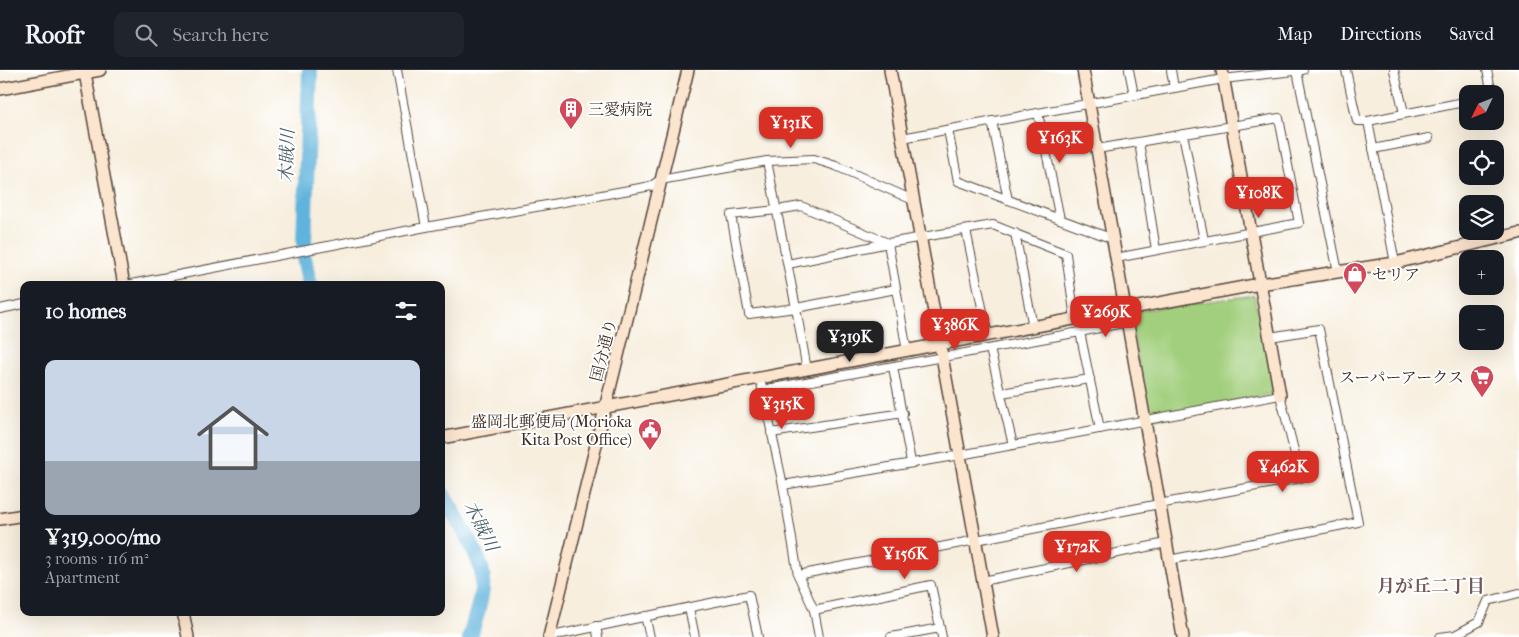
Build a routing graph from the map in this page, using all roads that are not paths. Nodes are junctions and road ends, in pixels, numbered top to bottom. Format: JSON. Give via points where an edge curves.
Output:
{"nodes":[{"id":1,"x":100,"y":70,"type":"edge"},
{"id":2,"x":397,"y":70,"type":"edge"},
{"id":3,"x":688,"y":70,"type":"edge"},
{"id":4,"x":890,"y":70,"type":"edge"},
{"id":5,"x":1083,"y":70,"type":"edge"},
{"id":6,"x":1129,"y":70,"type":"edge"},
{"id":7,"x":1171,"y":70,"type":"edge"},
{"id":8,"x":1346,"y":70,"type":"edge"},
{"id":9,"x":1394,"y":70,"type":"edge"},
{"id":10,"x":1487,"y":70,"type":"edge"},
{"id":11,"x":1268,"y":71,"type":"edge"},
{"id":12,"x":1300,"y":71,"type":"edge"},
{"id":13,"x":85,"y":73,"type":"junction"},
{"id":14,"x":1222,"y":74,"type":"edge"},
{"id":15,"x":1490,"y":85,"type":"edge"},
{"id":16,"x":1174,"y":88,"type":"junction"},
{"id":17,"x":0,"y":89,"type":"edge"},
{"id":18,"x":1134,"y":95,"type":"junction"},
{"id":19,"x":1089,"y":103,"type":"junction"},
{"id":20,"x":1459,"y":103,"type":"edge"},
{"id":21,"x":1038,"y":113,"type":"junction"},
{"id":22,"x":1404,"y":113,"type":"junction"},
{"id":23,"x":992,"y":121,"type":"junction"},
{"id":24,"x":1368,"y":121,"type":"junction"},
{"id":25,"x":1232,"y":126,"type":"junction"},
{"id":26,"x":948,"y":130,"type":"junction"},
{"id":27,"x":1183,"y":134,"type":"junction"},
{"id":28,"x":902,"y":138,"type":"junction"},
{"id":29,"x":1429,"y":138,"type":"dead end"},
{"id":30,"x":1139,"y":142,"type":"junction"},
{"id":31,"x":1097,"y":149,"type":"junction"},
{"id":32,"x":1373,"y":149,"type":"junction"},
{"id":33,"x":767,"y":160,"type":"junction"},
{"id":34,"x":660,"y":180,"type":"junction"},
{"id":35,"x":913,"y":200,"type":"junction"},
{"id":36,"x":1008,"y":200,"type":"junction"},
{"id":37,"x":777,"y":210,"type":"junction"},
{"id":38,"x":1060,"y":219,"type":"junction"},
{"id":39,"x":426,"y":227,"type":"junction"},
{"id":40,"x":966,"y":230,"type":"junction"},
{"id":41,"x":1250,"y":232,"type":"junction"},
{"id":42,"x":1015,"y":233,"type":"junction"},
{"id":43,"x":1519,"y":233,"type":"edge"},
{"id":44,"x":920,"y":237,"type":"junction"},
{"id":45,"x":1113,"y":239,"type":"junction"},
{"id":46,"x":1204,"y":240,"type":"junction"},
{"id":47,"x":888,"y":242,"type":"junction"},
{"id":48,"x":1156,"y":250,"type":"junction"},
{"id":49,"x":1116,"y":258,"type":"junction"},
{"id":50,"x":1395,"y":262,"type":"junction"},
{"id":51,"x":788,"y":264,"type":"junction"},
{"id":52,"x":1338,"y":272,"type":"junction"},
{"id":53,"x":124,"y":281,"type":"edge"},
{"id":54,"x":146,"y":281,"type":"edge"},
{"id":55,"x":1260,"y":284,"type":"junction"},
{"id":56,"x":896,"y":289,"type":"junction"},
{"id":57,"x":20,"y":305,"type":"edge"},
{"id":58,"x":796,"y":308,"type":"junction"},
{"id":59,"x":0,"y":309,"type":"edge"},
{"id":60,"x":1125,"y":310,"type":"junction"},
{"id":61,"x":1075,"y":319,"type":"junction"},
{"id":62,"x":1128,"y":322,"type":"junction"},
{"id":63,"x":1033,"y":327,"type":"junction"},
{"id":64,"x":1080,"y":332,"type":"junction"},
{"id":65,"x":988,"y":336,"type":"junction"},
{"id":66,"x":1270,"y":337,"type":"junction"},
{"id":67,"x":940,"y":345,"type":"junction"},
{"id":68,"x":990,"y":349,"type":"junction"},
{"id":69,"x":907,"y":351,"type":"junction"},
{"id":70,"x":942,"y":358,"type":"junction"},
{"id":71,"x":893,"y":367,"type":"junction"},
{"id":72,"x":807,"y":370,"type":"junction"},
{"id":73,"x":1090,"y":379,"type":"junction"},
{"id":74,"x":761,"y":384,"type":"junction"},
{"id":75,"x":1001,"y":394,"type":"junction"},
{"id":76,"x":1280,"y":396,"type":"junction"},
{"id":77,"x":605,"y":408,"type":"junction"},
{"id":78,"x":903,"y":413,"type":"junction"},
{"id":79,"x":1145,"y":420,"type":"junction"},
{"id":80,"x":1100,"y":429,"type":"junction"},
{"id":81,"x":771,"y":433,"type":"junction"},
{"id":82,"x":445,"y":437,"type":"edge"},
{"id":83,"x":1013,"y":445,"type":"junction"},
{"id":84,"x":960,"y":455,"type":"junction"},
{"id":85,"x":911,"y":462,"type":"junction"},
{"id":86,"x":782,"y":485,"type":"junction"},
{"id":87,"x":1159,"y":504,"type":"junction"},
{"id":88,"x":20,"y":516,"type":"edge"},
{"id":89,"x":0,"y":519,"type":"edge"},
{"id":90,"x":976,"y":541,"type":"junction"},
{"id":91,"x":1166,"y":543,"type":"junction"},
{"id":92,"x":1169,"y":560,"type":"junction"},
{"id":93,"x":798,"y":575,"type":"junction"},
{"id":94,"x":983,"y":581,"type":"junction"},
{"id":95,"x":1519,"y":593,"type":"edge"},
{"id":96,"x":689,"y":608,"type":"junction"},
{"id":97,"x":814,"y":610,"type":"junction"},
{"id":98,"x":184,"y":616,"type":"edge"},
{"id":99,"x":645,"y":616,"type":"junction"},
{"id":100,"x":596,"y":626,"type":"junction"},
{"id":101,"x":940,"y":628,"type":"junction"},
{"id":102,"x":188,"y":637,"type":"edge"},
{"id":103,"x":548,"y":637,"type":"edge"},
{"id":104,"x":598,"y":637,"type":"edge"},
{"id":105,"x":650,"y":637,"type":"edge"},
{"id":106,"x":695,"y":637,"type":"edge"},
{"id":107,"x":758,"y":637,"type":"edge"},
{"id":108,"x":819,"y":637,"type":"edge"},
{"id":109,"x":891,"y":637,"type":"edge"},
{"id":110,"x":942,"y":637,"type":"edge"},
{"id":111,"x":993,"y":637,"type":"edge"},
{"id":112,"x":1182,"y":637,"type":"edge"},
{"id":113,"x":1440,"y":637,"type":"edge"}],
"edges":[{"from":1,"to":13,"type":"street"},
{"from":2,"to":39,"type":"street"},
{"from":3,"to":34,"type":"street","name":"国分通り"},
{"from":4,"to":28,"type":"street"},
{"from":5,"to":19,"type":"street"},
{"from":6,"to":18,"type":"street"},
{"from":7,"to":16,"type":"street"},
{"from":8,"to":24,"type":"street","via":[[1357,121]]},
{"from":9,"to":22,"type":"street"},
{"from":10,"to":15,"type":"street"},
{"from":11,"to":12,"type":"street","via":[[1276,74]]},
{"from":11,"to":14,"type":"street"},
{"from":12,"to":52,"type":"street"},
{"from":13,"to":17,"type":"street"},
{"from":13,"to":53,"type":"street"},
{"from":14,"to":16,"type":"street"},
{"from":14,"to":25,"type":"street"},
{"from":16,"to":18,"type":"street"},
{"from":18,"to":19,"type":"street"},
{"from":19,"to":21,"type":"street"},
{"from":19,"to":31,"type":"street"},
{"from":20,"to":22,"type":"street"},
{"from":21,"to":23,"type":"street"},
{"from":21,"to":38,"type":"street"},
{"from":22,"to":24,"type":"street"},
{"from":23,"to":26,"type":"street"},
{"from":23,"to":36,"type":"street"},
{"from":24,"to":32,"type":"street"},
{"from":25,"to":27,"type":"street"},
{"from":25,"to":41,"type":"street"},
{"from":25,"to":41,"type":"street","via":[[1279,118],[1298,223]]},
{"from":26,"to":28,"type":"street"},
{"from":26,"to":36,"type":"street","via":[[958,181]]},
{"from":27,"to":30,"type":"street"},
{"from":27,"to":46,"type":"street"},
{"from":28,"to":35,"type":"street"},
{"from":29,"to":32,"type":"street"},
{"from":30,"to":31,"type":"street"},
{"from":30,"to":48,"type":"street"},
{"from":31,"to":45,"type":"street"},
{"from":32,"to":50,"type":"street"},
{"from":33,"to":34,"type":"street"},
{"from":33,"to":35,"type":"street","via":[[814,159]]},
{"from":33,"to":37,"type":"street"},
{"from":34,"to":39,"type":"street","via":[[651,186]]},
{"from":34,"to":77,"type":"street","name":"国分通り"},
{"from":35,"to":44,"type":"street"},
{"from":36,"to":38,"type":"street"},
{"from":37,"to":47,"type":"street","via":[[801,206]]},
{"from":37,"to":51,"type":"street"},
{"from":37,"to":58,"type":"street","via":[[731,215],[749,314]]},
{"from":38,"to":45,"type":"street"},
{"from":39,"to":54,"type":"street"},
{"from":40,"to":42,"type":"street","via":[[993,225]]},
{"from":40,"to":44,"type":"street"},
{"from":40,"to":65,"type":"street"},
{"from":41,"to":46,"type":"street"},
{"from":41,"to":55,"type":"street"},
{"from":42,"to":61,"type":"street","via":[[1066,254]]},
{"from":42,"to":63,"type":"street"},
{"from":43,"to":50,"type":"street"},
{"from":44,"to":47,"type":"street"},
{"from":44,"to":67,"type":"street"},
{"from":45,"to":49,"type":"street"},
{"from":46,"to":48,"type":"street"},
{"from":47,"to":51,"type":"street"},
{"from":47,"to":56,"type":"street"},
{"from":48,"to":49,"type":"street"},
{"from":49,"to":60,"type":"street"},
{"from":50,"to":52,"type":"street"},
{"from":51,"to":58,"type":"street"},
{"from":52,"to":55,"type":"street"},
{"from":55,"to":60,"type":"street"},
{"from":55,"to":66,"type":"street"},
{"from":56,"to":58,"type":"street"},
{"from":56,"to":69,"type":"street"},
{"from":57,"to":59,"type":"street"},
{"from":58,"to":72,"type":"street"},
{"from":60,"to":61,"type":"street"},
{"from":60,"to":62,"type":"street"},
{"from":61,"to":63,"type":"street"},
{"from":62,"to":64,"type":"street"},
{"from":62,"to":79,"type":"street"},
{"from":63,"to":65,"type":"street"},
{"from":64,"to":68,"type":"street"},
{"from":64,"to":73,"type":"street"},
{"from":65,"to":67,"type":"street"},
{"from":66,"to":76,"type":"street"},
{"from":66,"to":92,"type":"street","via":[[1319,329],[1358,522]]},
{"from":67,"to":69,"type":"street"},
{"from":67,"to":70,"type":"street"},
{"from":68,"to":70,"type":"street"},
{"from":68,"to":75,"type":"street"},
{"from":69,"to":72,"type":"street"},
{"from":70,"to":71,"type":"street"},
{"from":70,"to":84,"type":"street"},
{"from":71,"to":74,"type":"street"},
{"from":71,"to":78,"type":"street"},
{"from":72,"to":74,"type":"street"},
{"from":73,"to":75,"type":"street"},
{"from":73,"to":80,"type":"street"},
{"from":74,"to":77,"type":"street"},
{"from":74,"to":81,"type":"street"},
{"from":75,"to":83,"type":"street"},
{"from":76,"to":79,"type":"street"},
{"from":76,"to":87,"type":"street","via":[[1301,478]]},
{"from":77,"to":82,"type":"street"},
{"from":77,"to":103,"type":"street","name":"国分通り"},
{"from":78,"to":81,"type":"street"},
{"from":78,"to":85,"type":"street"},
{"from":79,"to":80,"type":"street"},
{"from":79,"to":87,"type":"street"},
{"from":80,"to":83,"type":"street"},
{"from":81,"to":86,"type":"street"},
{"from":83,"to":84,"type":"street"},
{"from":84,"to":85,"type":"street"},
{"from":84,"to":90,"type":"street"},
{"from":85,"to":86,"type":"street"},
{"from":86,"to":93,"type":"street"},
{"from":87,"to":90,"type":"street"},
{"from":87,"to":91,"type":"street"},
{"from":88,"to":89,"type":"street"},
{"from":90,"to":93,"type":"street"},
{"from":90,"to":94,"type":"street"},
{"from":91,"to":92,"type":"street"},
{"from":91,"to":94,"type":"street"},
{"from":92,"to":112,"type":"street"},
{"from":93,"to":97,"type":"street"},
{"from":94,"to":111,"type":"street"},
{"from":95,"to":113,"type":"street","via":[[1488,601],[1479,622],[1455,635]]},
{"from":96,"to":99,"type":"street"},
{"from":96,"to":106,"type":"street"},
{"from":96,"to":107,"type":"street","via":[[749,595]]},
{"from":97,"to":101,"type":"street","via":[[931,585]]},
{"from":97,"to":108,"type":"street"},
{"from":98,"to":102,"type":"street"},
{"from":99,"to":100,"type":"street"},
{"from":99,"to":105,"type":"street"},
{"from":100,"to":103,"type":"street"},
{"from":100,"to":104,"type":"street"},
{"from":101,"to":109,"type":"street"},
{"from":101,"to":110,"type":"street"}]}
